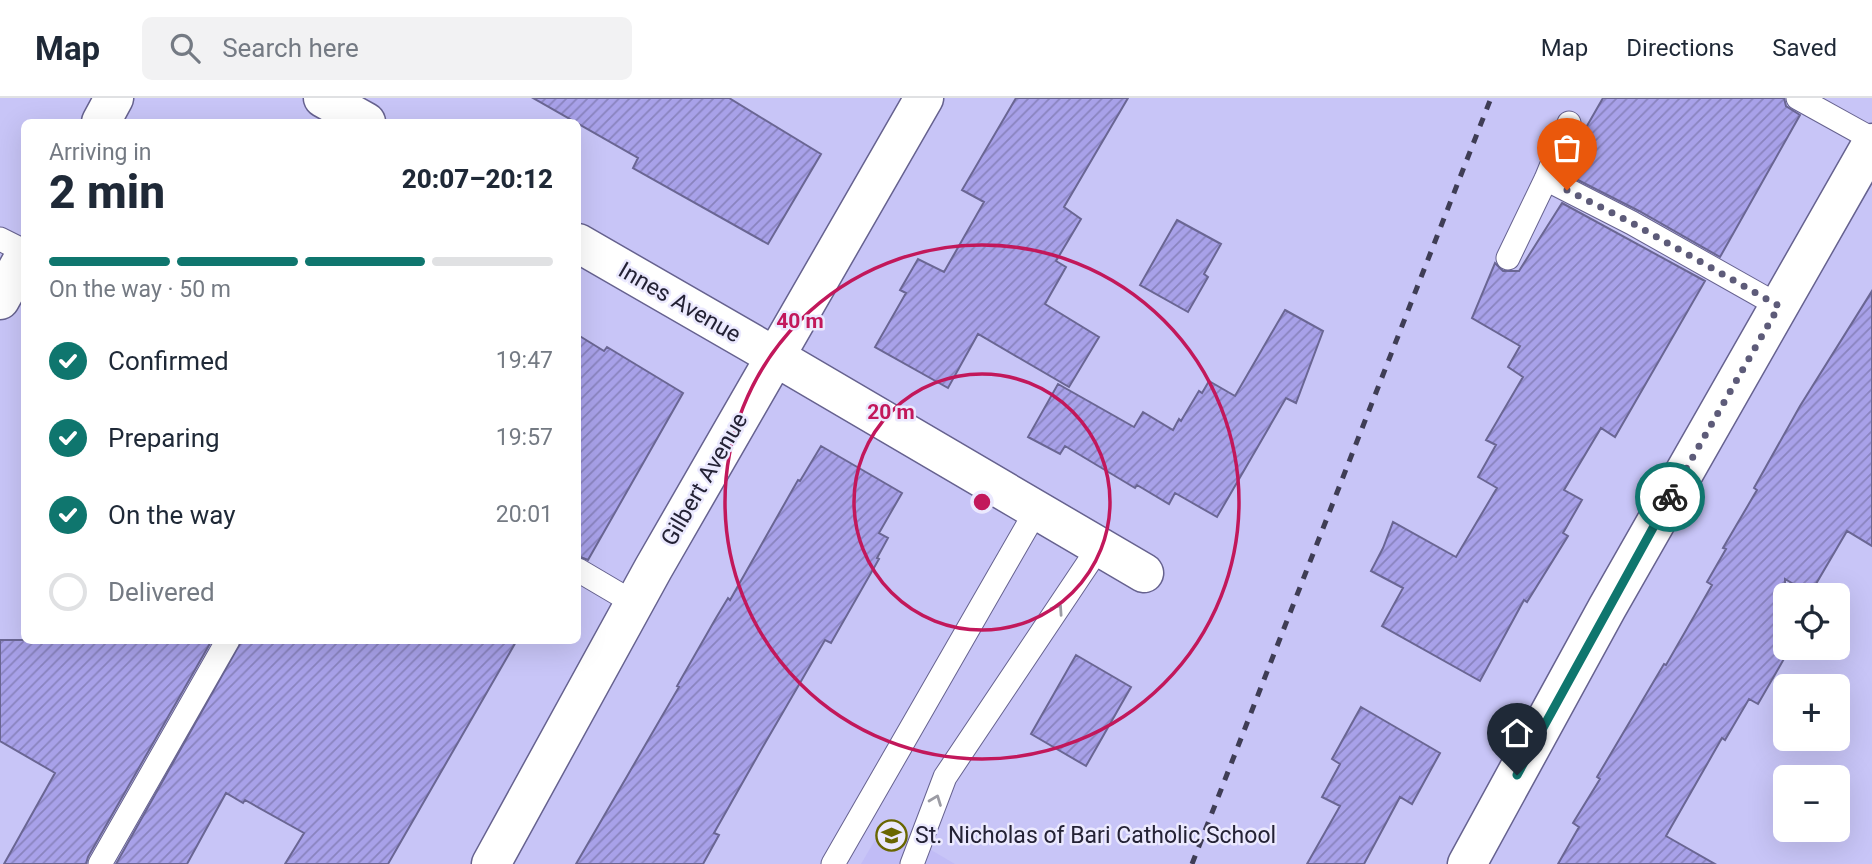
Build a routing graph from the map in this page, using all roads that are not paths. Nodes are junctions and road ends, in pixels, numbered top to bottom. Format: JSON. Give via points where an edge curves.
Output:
{"nodes":[{"id":1,"x":114,"y":98,"type":"edge"},
{"id":2,"x":323,"y":98,"type":"edge"},
{"id":3,"x":924,"y":98,"type":"edge"},
{"id":4,"x":1798,"y":98,"type":"edge"},
{"id":5,"x":103,"y":119,"type":"edge"},
{"id":6,"x":361,"y":119,"type":"edge"},
{"id":7,"x":1569,"y":123,"type":"dead end"},
{"id":8,"x":1872,"y":141,"type":"edge"},
{"id":9,"x":1546,"y":179,"type":"junction"},
{"id":10,"x":0,"y":239,"type":"edge"},
{"id":11,"x":581,"y":245,"type":"edge"},
{"id":12,"x":21,"y":250,"type":"edge"},
{"id":13,"x":1508,"y":258,"type":"dead end"},
{"id":14,"x":21,"y":262,"type":"edge"},
{"id":15,"x":0,"y":300,"type":"edge"},
{"id":16,"x":1779,"y":306,"type":"junction"},
{"id":17,"x":774,"y":356,"type":"junction"},
{"id":18,"x":1036,"y":510,"type":"junction"},
{"id":19,"x":1100,"y":547,"type":"junction"},
{"id":20,"x":581,"y":572,"type":"edge"},
{"id":21,"x":1144,"y":573,"type":"dead end"},
{"id":22,"x":634,"y":603,"type":"junction"},
{"id":23,"x":226,"y":644,"type":"edge"},
{"id":24,"x":100,"y":864,"type":"edge"},
{"id":25,"x":491,"y":864,"type":"edge"},
{"id":26,"x":833,"y":864,"type":"edge"},
{"id":27,"x":912,"y":864,"type":"edge"},
{"id":28,"x":1467,"y":864,"type":"edge"}],
"edges":[{"from":1,"to":5,"type":"street"},
{"from":2,"to":6,"type":"street"},
{"from":3,"to":17,"type":"street","name":"Gilbert Avenue"},
{"from":4,"to":8,"type":"lane"},
{"from":7,"to":9,"type":"lane"},
{"from":8,"to":16,"type":"street"},
{"from":9,"to":13,"type":"lane"},
{"from":9,"to":16,"type":"lane"},
{"from":10,"to":12,"type":"lane"},
{"from":11,"to":17,"type":"street","name":"Innes Avenue"},
{"from":14,"to":15,"type":"street"},
{"from":16,"to":28,"type":"street"},
{"from":17,"to":18,"type":"street","name":"Innes Avenue"},
{"from":17,"to":22,"type":"street","name":"Gilbert Avenue"},
{"from":18,"to":19,"type":"street","name":"Innes Avenue"},
{"from":18,"to":26,"type":"lane"},
{"from":19,"to":21,"type":"street","name":"Innes Avenue"},
{"from":27,"to":19,"type":"lane","one_way":true,"via":[[945,777]]},
{"from":20,"to":22,"type":"lane"},
{"from":22,"to":25,"type":"street","name":"Gilbert Avenue"},
{"from":23,"to":24,"type":"lane"}]}
